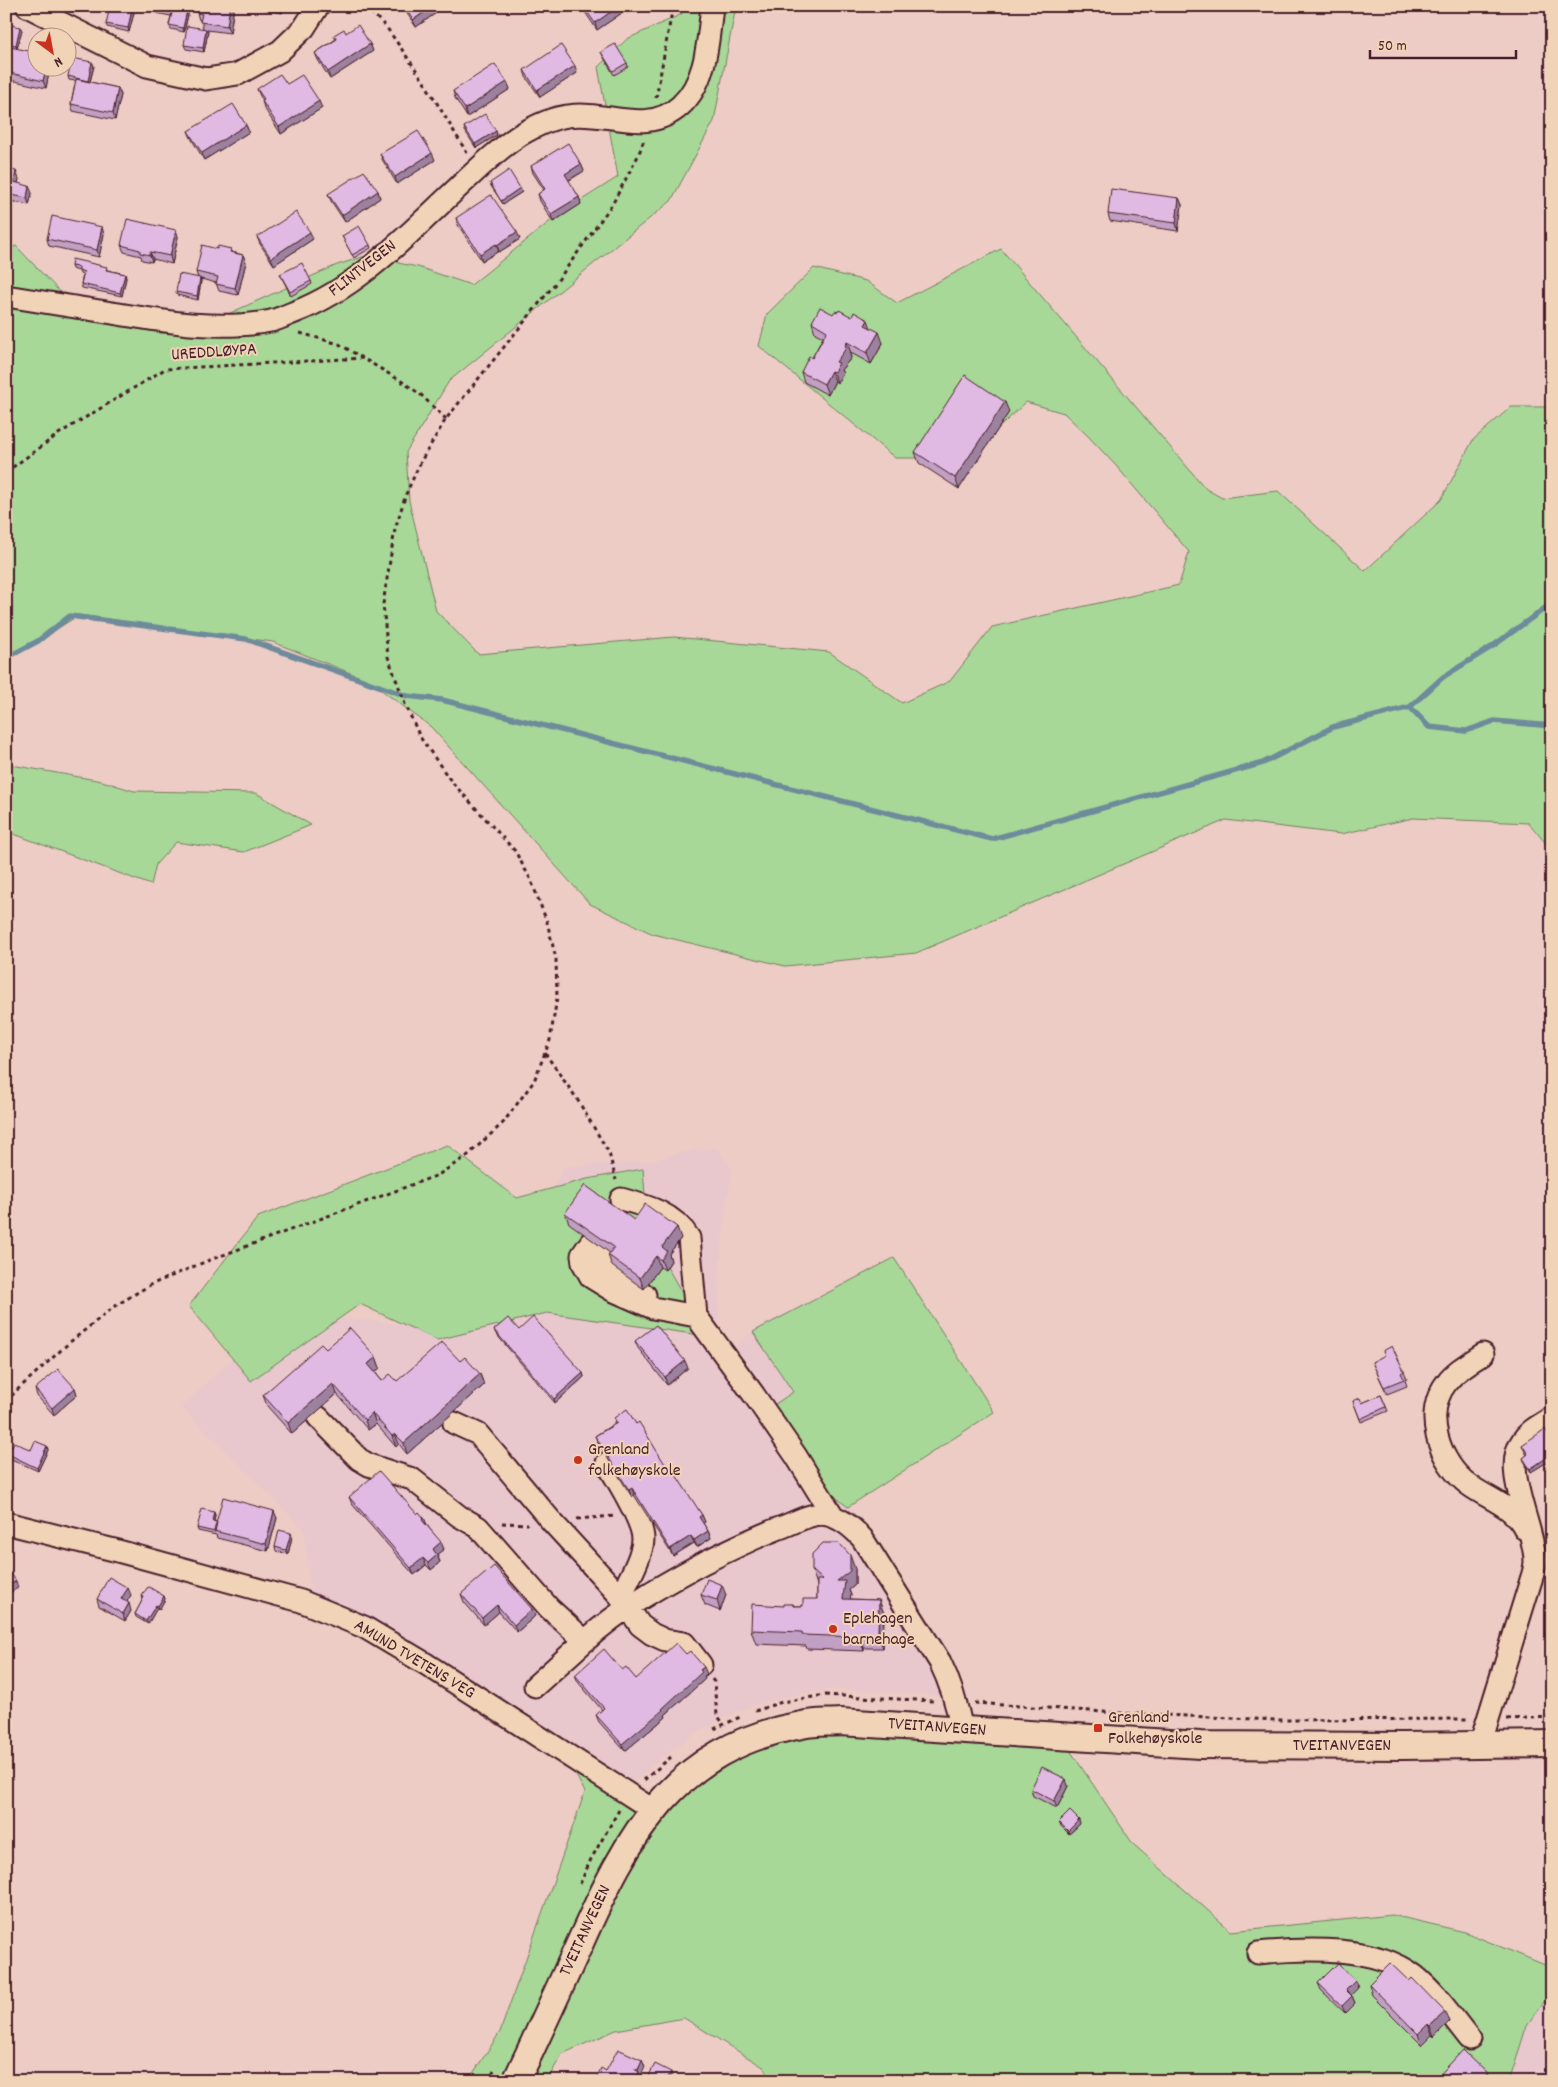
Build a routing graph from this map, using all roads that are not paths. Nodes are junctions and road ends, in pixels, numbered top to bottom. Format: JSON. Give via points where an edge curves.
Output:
{"nodes":[{"id":1,"x":27,"y":6,"type":"edge"},
{"id":2,"x":318,"y":6,"type":"edge"},
{"id":3,"x":712,"y":6,"type":"edge"},
{"id":4,"x":6,"y":296,"type":"edge"},
{"id":5,"x":621,"y":1199,"type":"road end"},
{"id":6,"x":598,"y":1246,"type":"edge"},
{"id":7,"x":696,"y":1316,"type":"junction"},
{"id":8,"x":1483,"y":1354,"type":"dead end"},
{"id":9,"x":318,"y":1418,"type":"dead end"},
{"id":10,"x":1549,"y":1419,"type":"dead end"},
{"id":11,"x":454,"y":1423,"type":"dead end"},
{"id":12,"x":607,"y":1463,"type":"edge"},
{"id":13,"x":833,"y":1516,"type":"junction"},
{"id":14,"x":6,"y":1522,"type":"edge"},
{"id":15,"x":1531,"y":1540,"type":"junction"},
{"id":16,"x":624,"y":1601,"type":"junction"},
{"id":17,"x":585,"y":1641,"type":"junction"},
{"id":18,"x":701,"y":1665,"type":"edge"},
{"id":19,"x":535,"y":1686,"type":"dead end"},
{"id":20,"x":962,"y":1730,"type":"junction"},
{"id":21,"x":1552,"y":1744,"type":"edge"},
{"id":22,"x":1480,"y":1745,"type":"junction"},
{"id":23,"x":653,"y":1810,"type":"junction"},
{"id":24,"x":1258,"y":1953,"type":"dead end"},
{"id":25,"x":1470,"y":2040,"type":"dead end"},
{"id":26,"x":507,"y":2072,"type":"edge"}],
"edges":[{"from":1,"to":2,"type":"street","via":[[147,66],[206,79],[238,74],[280,52],[304,28]]},
{"from":3,"to":4,"type":"street","name":"FLINTVEGEN","via":[[707,51],[698,83],[680,106],[659,119],[634,122],[569,116],[545,122],[520,135],[492,156],[350,284],[318,303],[272,321],[196,325]]},
{"from":5,"to":7,"type":"street","via":[[654,1208],[684,1230],[689,1238]]},
{"from":6,"to":7,"type":"street","via":[[582,1255],[591,1277],[634,1301]]},
{"from":7,"to":13,"type":"street","via":[[759,1403]]},
{"from":8,"to":15,"type":"street","via":[[1446,1382],[1436,1401],[1434,1417],[1438,1440],[1456,1472],[1522,1522]]},
{"from":9,"to":17,"type":"street","via":[[358,1459],[412,1479],[478,1527],[549,1608]]},
{"from":10,"to":15,"type":"street","via":[[1529,1432],[1520,1442],[1516,1455],[1516,1478]]},
{"from":11,"to":16,"type":"street","via":[[478,1434],[546,1516]]},
{"from":12,"to":16,"type":"street","via":[[641,1527],[643,1540]]},
{"from":13,"to":16,"type":"street","via":[[819,1514],[769,1532],[640,1597]]},
{"from":13,"to":20,"type":"street","via":[[862,1538],[940,1662],[957,1702]]},
{"from":14,"to":23,"type":"street","name":"AMUND TVETENS VEG","via":[[301,1601],[364,1627]]},
{"from":15,"to":22,"type":"street","via":[[1535,1560],[1532,1580]]},
{"from":16,"to":17,"type":"street"},
{"from":16,"to":18,"type":"street","via":[[640,1625],[665,1640],[684,1643]]},
{"from":17,"to":19,"type":"street"},
{"from":20,"to":22,"type":"main road","name":"TVEITANVEGEN","via":[[1200,1745]]},
{"from":20,"to":23,"type":"main road","name":"TVEITANVEGEN","via":[[840,1722],[803,1724],[768,1733],[712,1758],[688,1775]]},
{"from":21,"to":22,"type":"main road","name":"TVEITANVEGEN"},
{"from":23,"to":26,"type":"main road","name":"TVEITANVEGEN","via":[[622,1855]]},
{"from":24,"to":25,"type":"street","via":[[1285,1950],[1347,1952],[1396,1965],[1428,1988]]}]}
